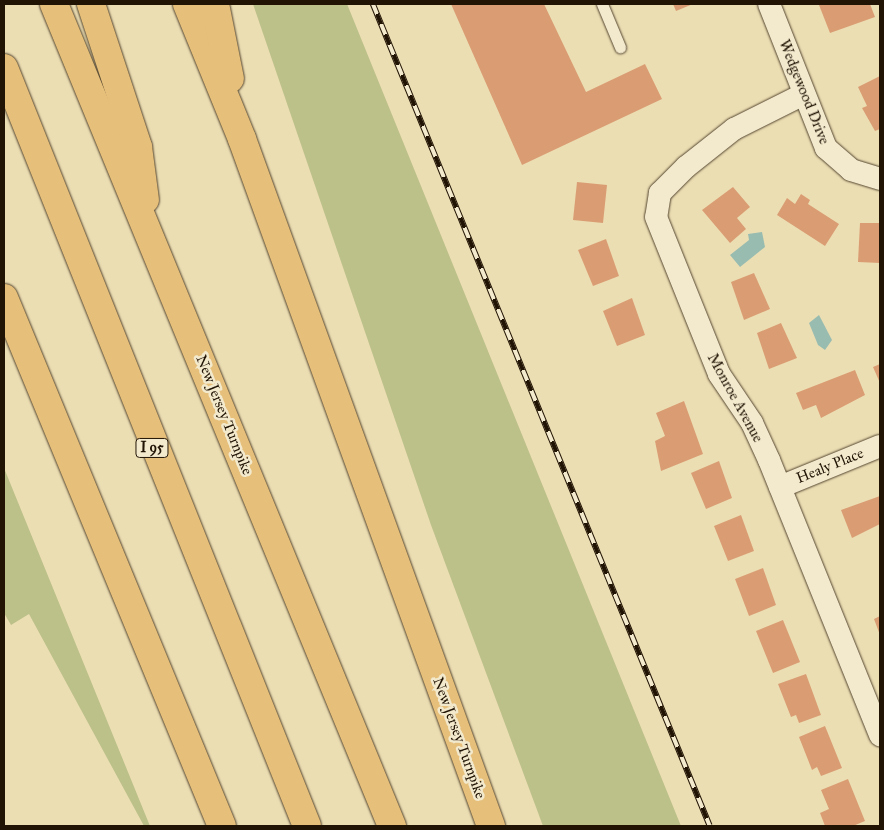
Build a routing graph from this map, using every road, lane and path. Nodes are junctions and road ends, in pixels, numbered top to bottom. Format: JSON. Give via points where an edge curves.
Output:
{"nodes":[{"id":1,"x":54,"y":4,"type":"edge"},
{"id":2,"x":91,"y":4,"type":"edge"},
{"id":3,"x":187,"y":4,"type":"edge"},
{"id":4,"x":215,"y":4,"type":"edge"},
{"id":5,"x":602,"y":4,"type":"edge"},
{"id":6,"x":769,"y":4,"type":"edge"},
{"id":7,"x":620,"y":47,"type":"dead end"},
{"id":8,"x":4,"y":68,"type":"edge"},
{"id":9,"x":802,"y":95,"type":"junction"},
{"id":10,"x":242,"y":140,"type":"junction"},
{"id":11,"x":880,"y":179,"type":"edge"},
{"id":12,"x":150,"y":236,"type":"junction"},
{"id":13,"x":4,"y":298,"type":"edge"},
{"id":14,"x":880,"y":446,"type":"edge"},
{"id":15,"x":780,"y":487,"type":"junction"},
{"id":16,"x":874,"y":702,"type":"edge"},
{"id":17,"x":880,"y":735,"type":"edge"},
{"id":18,"x":222,"y":826,"type":"edge"},
{"id":19,"x":307,"y":826,"type":"edge"},
{"id":20,"x":392,"y":826,"type":"edge"},
{"id":21,"x":491,"y":826,"type":"edge"}],
"edges":[{"from":1,"to":12,"type":"highway","name":"New Jersey Turnpike"},
{"from":2,"to":12,"type":"highway","via":[[138,147]]},
{"from":3,"to":10,"type":"highway","name":"New Jersey Turnpike"},
{"from":4,"to":10,"type":"highway"},
{"from":5,"to":7,"type":"lane"},
{"from":6,"to":9,"type":"street","name":"Wedgewood Drive"},
{"from":8,"to":19,"type":"highway","number":"I 95"},
{"from":9,"to":11,"type":"street","name":"Wedgewood Drive","via":[[832,156],[851,170]]},
{"from":9,"to":15,"type":"street","name":"Monroe Avenue","via":[[750,120],[710,148],[664,186],[656,209],[664,244],[711,357],[752,423]]},
{"from":10,"to":21,"type":"highway","name":"New Jersey Turnpike"},
{"from":12,"to":20,"type":"highway","name":"New Jersey Turnpike"},
{"from":13,"to":18,"type":"highway"},
{"from":14,"to":15,"type":"street","name":"Healy Place"},
{"from":15,"to":16,"type":"street","name":"Monroe Avenue"},
{"from":16,"to":17,"type":"street","name":"Monroe Avenue"}]}
